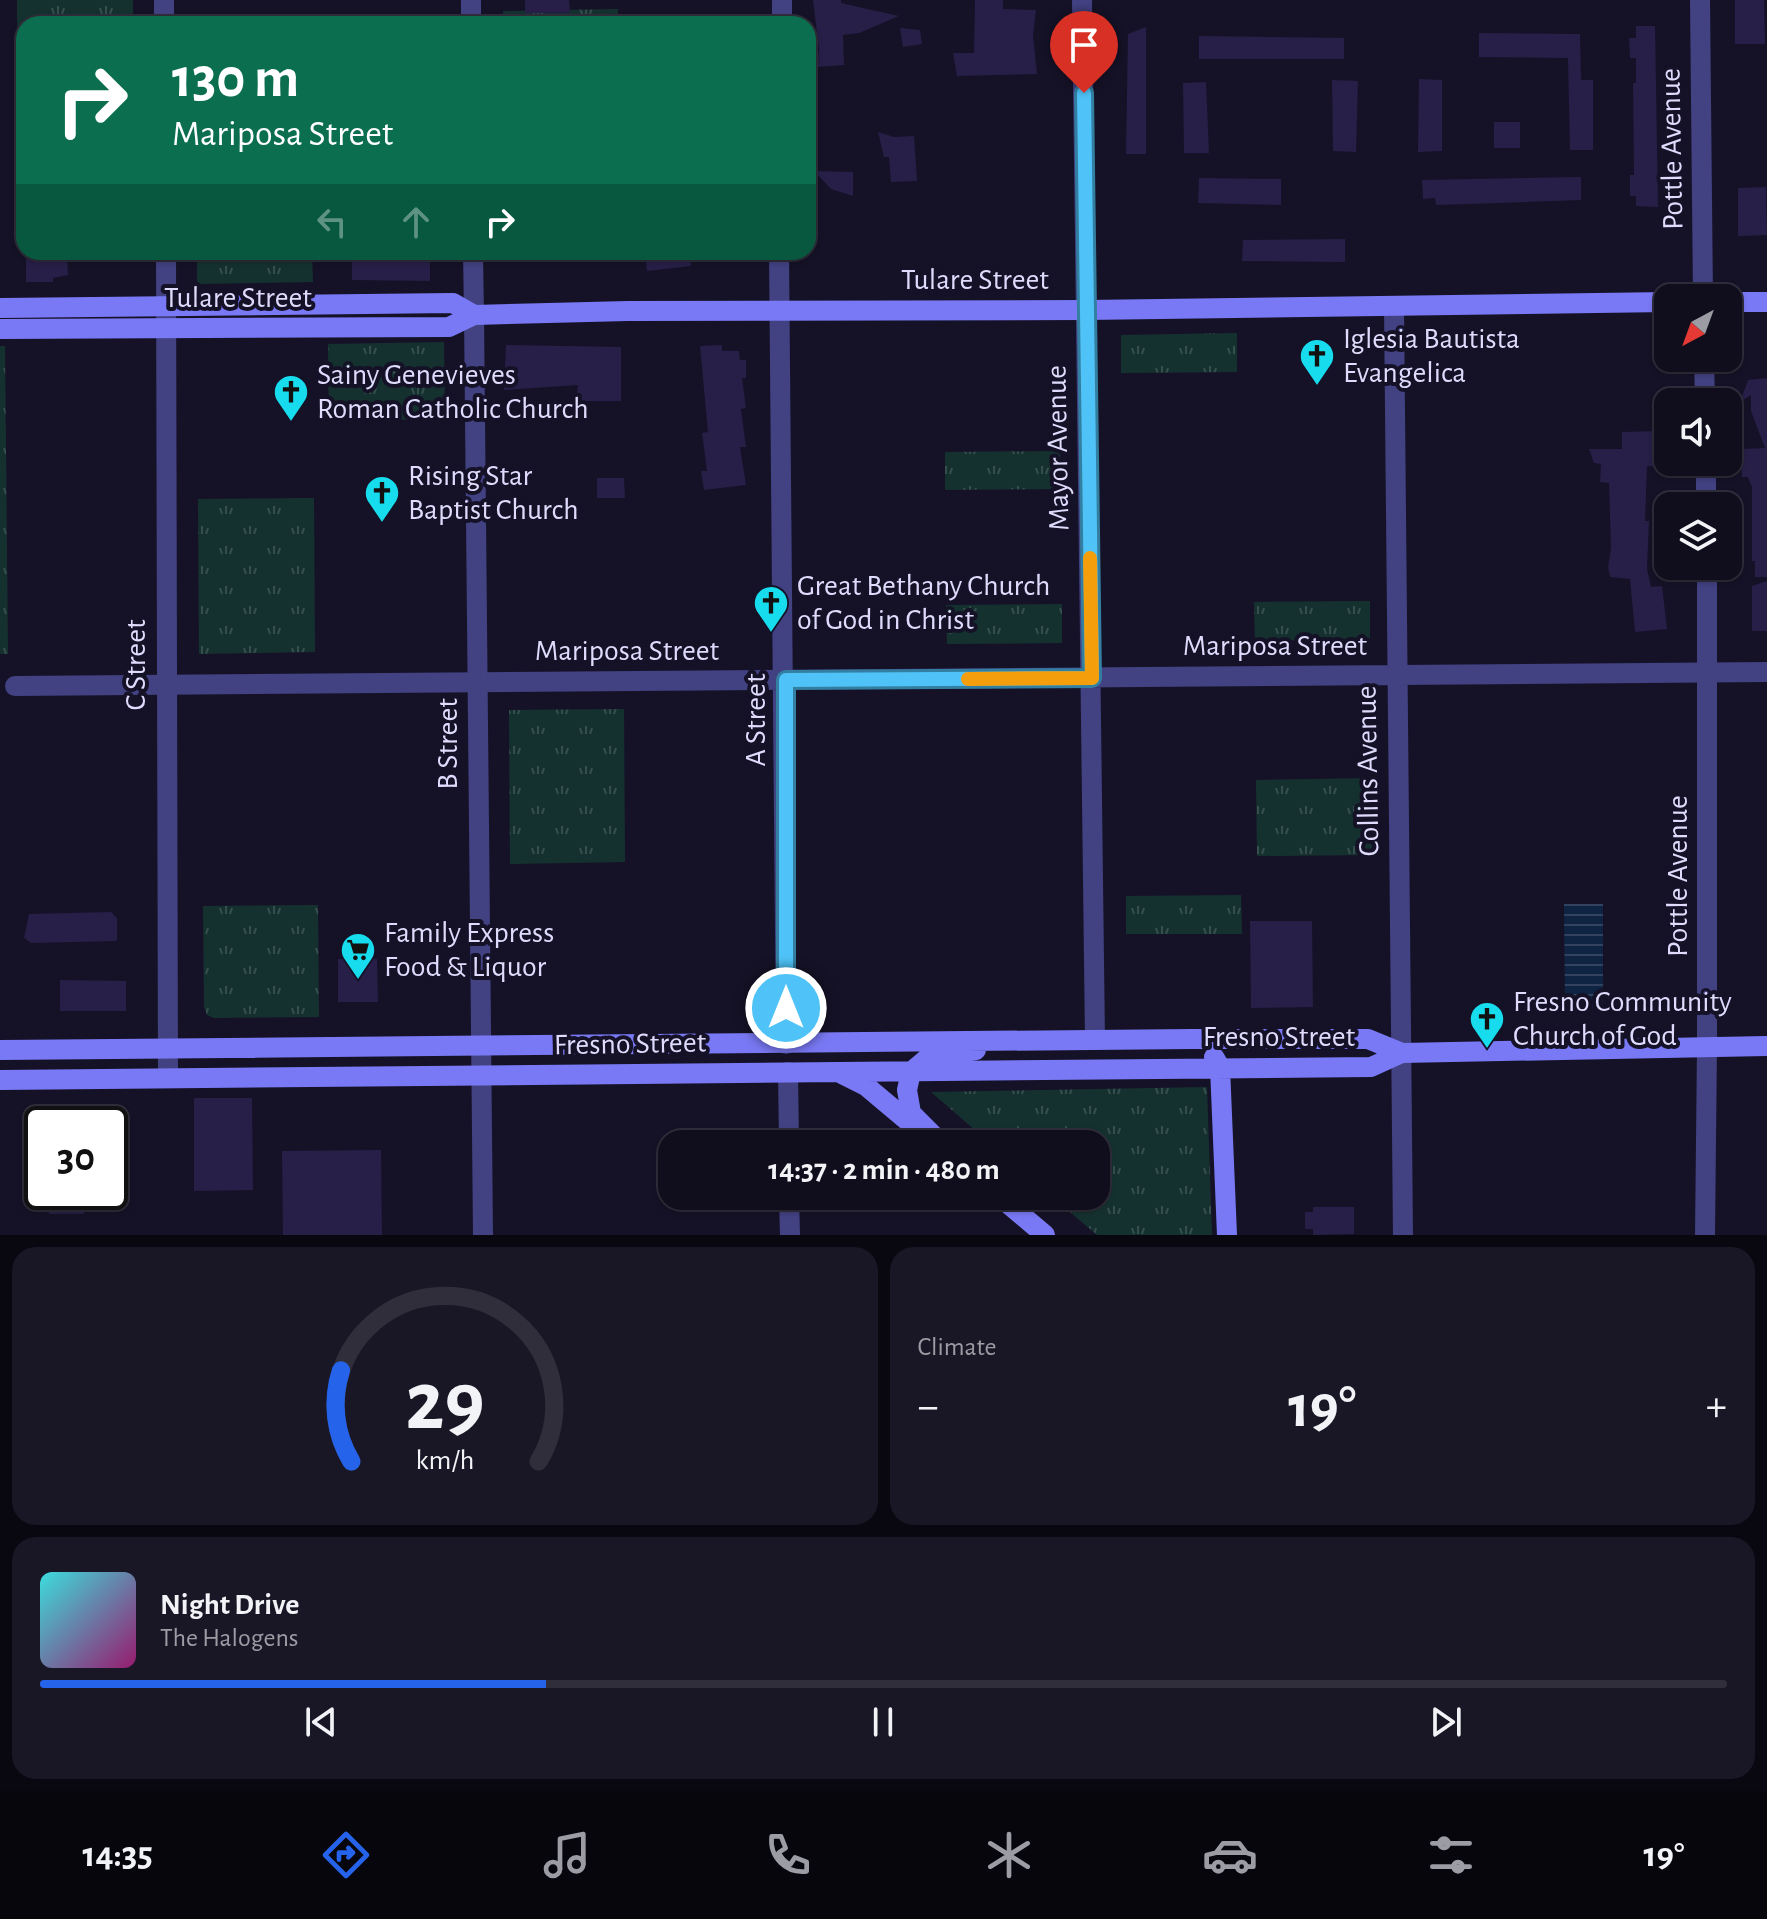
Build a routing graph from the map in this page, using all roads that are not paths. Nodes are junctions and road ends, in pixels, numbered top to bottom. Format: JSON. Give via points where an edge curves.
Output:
{"nodes":[{"id":1,"x":1082,"y":0,"type":"edge"},
{"id":2,"x":1700,"y":0,"type":"edge"},
{"id":3,"x":166,"y":260,"type":"edge"},
{"id":4,"x":473,"y":260,"type":"edge"},
{"id":5,"x":779,"y":260,"type":"edge"},
{"id":6,"x":1703,"y":284,"type":"edge"},
{"id":7,"x":1654,"y":302,"type":"edge"},
{"id":8,"x":1742,"y":302,"type":"edge"},
{"id":9,"x":1767,"y":302,"type":"edge"},
{"id":10,"x":166,"y":306,"type":"junction"},
{"id":11,"x":1394,"y":307,"type":"junction"},
{"id":12,"x":0,"y":308,"type":"edge"},
{"id":13,"x":1086,"y":310,"type":"junction"},
{"id":14,"x":779,"y":311,"type":"junction"},
{"id":15,"x":474,"y":315,"type":"junction"},
{"id":16,"x":166,"y":328,"type":"junction"},
{"id":17,"x":0,"y":329,"type":"edge"},
{"id":18,"x":1707,"y":580,"type":"edge"},
{"id":19,"x":1767,"y":672,"type":"edge"},
{"id":20,"x":1708,"y":673,"type":"junction"},
{"id":21,"x":1396,"y":675,"type":"junction"},
{"id":22,"x":1092,"y":678,"type":"junction"},
{"id":23,"x":786,"y":680,"type":"junction"},
{"id":24,"x":478,"y":683,"type":"junction"},
{"id":25,"x":166,"y":685,"type":"junction"},
{"id":26,"x":15,"y":686,"type":"dead end"},
{"id":27,"x":1193,"y":1039,"type":"junction"},
{"id":28,"x":1095,"y":1040,"type":"junction"},
{"id":29,"x":1015,"y":1041,"type":"junction"},
{"id":30,"x":786,"y":1044,"type":"junction"},
{"id":31,"x":1767,"y":1046,"type":"edge"},
{"id":32,"x":479,"y":1047,"type":"junction"},
{"id":33,"x":1707,"y":1047,"type":"junction"},
{"id":34,"x":167,"y":1048,"type":"junction"},
{"id":35,"x":0,"y":1050,"type":"edge"},
{"id":36,"x":1402,"y":1053,"type":"junction"},
{"id":37,"x":1220,"y":1067,"type":"junction"},
{"id":38,"x":835,"y":1071,"type":"junction"},
{"id":39,"x":788,"y":1072,"type":"junction"},
{"id":40,"x":911,"y":1072,"type":"junction"},
{"id":41,"x":168,"y":1077,"type":"junction"},
{"id":42,"x":480,"y":1077,"type":"junction"},
{"id":43,"x":0,"y":1080,"type":"edge"},
{"id":44,"x":789,"y":1130,"type":"edge"},
{"id":45,"x":922,"y":1130,"type":"edge"},
{"id":46,"x":927,"y":1130,"type":"edge"},
{"id":47,"x":789,"y":1210,"type":"edge"},
{"id":48,"x":1016,"y":1210,"type":"edge"},
{"id":49,"x":483,"y":1235,"type":"edge"},
{"id":50,"x":790,"y":1235,"type":"edge"},
{"id":51,"x":1045,"y":1235,"type":"edge"},
{"id":52,"x":1227,"y":1235,"type":"edge"},
{"id":53,"x":1403,"y":1235,"type":"edge"},
{"id":54,"x":1705,"y":1235,"type":"edge"}],
"edges":[{"from":1,"to":13,"type":"street","name":"Mayor Avenue"},
{"from":2,"to":6,"type":"street","name":"Pottle Avenue"},
{"from":3,"to":10,"type":"street","name":"C Street"},
{"from":4,"to":15,"type":"street","name":"B Street"},
{"from":5,"to":14,"type":"street","name":"A Street"},
{"from":7,"to":11,"type":"main road","name":"Tulare Street"},
{"from":8,"to":9,"type":"main road"},
{"from":10,"to":12,"type":"main road","name":"Tulare Street"},
{"from":10,"to":15,"type":"main road","name":"Tulare Street","via":[[453,303]]},
{"from":10,"to":16,"type":"street","name":"C Street"},
{"from":11,"to":13,"type":"main road","name":"Tulare Street"},
{"from":11,"to":21,"type":"street","name":"Collins Avenue"},
{"from":13,"to":14,"type":"main road","name":"Tulare Street"},
{"from":13,"to":22,"type":"street","name":"Mayor Avenue"},
{"from":14,"to":15,"type":"main road","name":"Tulare Street"},
{"from":14,"to":23,"type":"street","name":"A Street"},
{"from":15,"to":16,"type":"main road","name":"Tulare Street","via":[[449,327]]},
{"from":15,"to":24,"type":"street","name":"B Street"},
{"from":16,"to":17,"type":"main road","name":"Tulare Street"},
{"from":16,"to":25,"type":"street","name":"C Street"},
{"from":18,"to":20,"type":"street","name":"Pottle Avenue"},
{"from":19,"to":20,"type":"street","name":"Mariposa Street"},
{"from":20,"to":21,"type":"street","name":"Mariposa Street"},
{"from":20,"to":33,"type":"street","name":"Pottle Avenue"},
{"from":21,"to":22,"type":"street","name":"Mariposa Street"},
{"from":21,"to":36,"type":"street","name":"Collins Avenue"},
{"from":22,"to":23,"type":"street","name":"Mariposa Street"},
{"from":22,"to":28,"type":"street","name":"Mayor Avenue"},
{"from":23,"to":24,"type":"street","name":"Mariposa Street"},
{"from":23,"to":30,"type":"street","name":"A Street"},
{"from":24,"to":25,"type":"street","name":"Mariposa Street"},
{"from":24,"to":32,"type":"street","name":"B Street"},
{"from":25,"to":26,"type":"street","name":"Mariposa Street"},
{"from":25,"to":34,"type":"street","name":"C Street"},
{"from":27,"to":28,"type":"main road","name":"Fresno Street"},
{"from":27,"to":36,"type":"main road","name":"Fresno Street","via":[[1368,1039]]},
{"from":27,"to":37,"type":"main road"},
{"from":28,"to":29,"type":"main road","name":"Fresno Street"},
{"from":29,"to":30,"type":"main road","name":"Fresno Street"},
{"from":29,"to":40,"type":"main road","via":[[930,1056]]},
{"from":30,"to":32,"type":"main road","name":"Fresno Street"},
{"from":31,"to":33,"type":"main road","name":"Fresno Street"},
{"from":32,"to":34,"type":"main road","name":"Fresno Street"},
{"from":32,"to":42,"type":"street","name":"B Street"},
{"from":33,"to":36,"type":"main road","name":"Fresno Street"},
{"from":33,"to":54,"type":"street","name":"Pottle Avenue"},
{"from":34,"to":35,"type":"main road","name":"Fresno Street"},
{"from":34,"to":41,"type":"street","name":"C Street"},
{"from":36,"to":37,"type":"main road","name":"Fresno Street","via":[[1371,1067]]},
{"from":36,"to":53,"type":"street","name":"Collins Avenue"},
{"from":37,"to":40,"type":"main road","name":"Fresno Street"},
{"from":37,"to":52,"type":"main road"},
{"from":38,"to":39,"type":"main road","name":"Fresno Street"},
{"from":38,"to":40,"type":"main road","name":"Fresno Street"},
{"from":38,"to":45,"type":"main road","via":[[866,1086]]},
{"from":39,"to":42,"type":"main road","name":"Fresno Street"},
{"from":39,"to":44,"type":"street"},
{"from":40,"to":46,"type":"main road","via":[[911,1113]]},
{"from":41,"to":42,"type":"main road","name":"Fresno Street"},
{"from":41,"to":43,"type":"main road","name":"Fresno Street"},
{"from":42,"to":49,"type":"street","name":"B Street"},
{"from":47,"to":50,"type":"street"},
{"from":48,"to":51,"type":"main road"}]}
